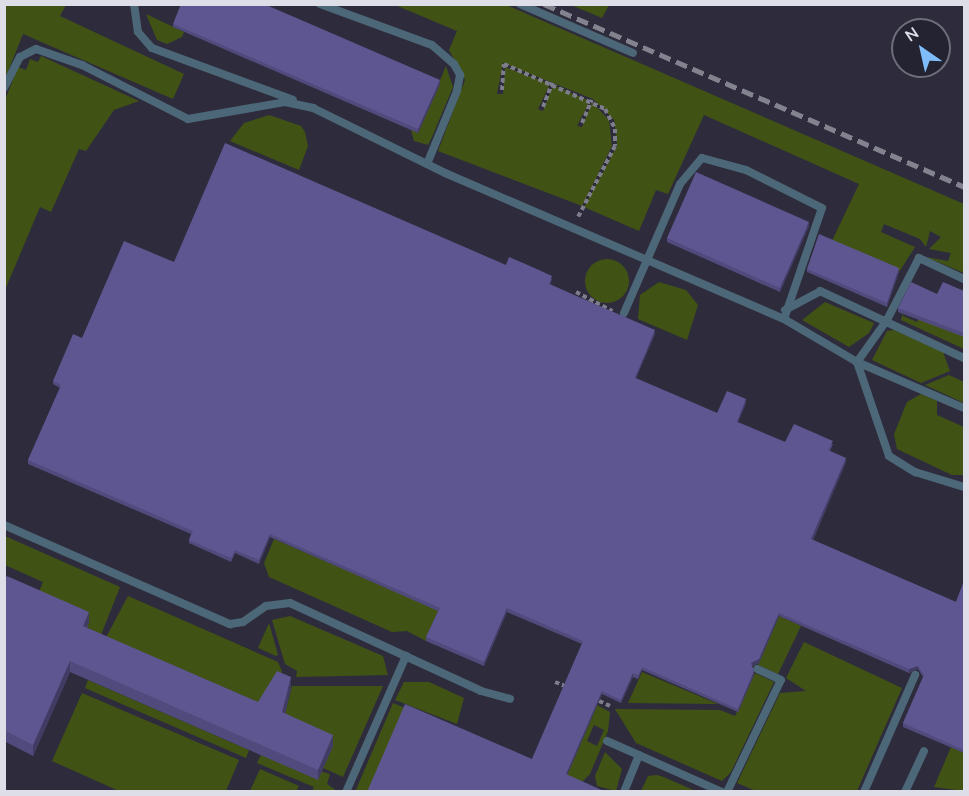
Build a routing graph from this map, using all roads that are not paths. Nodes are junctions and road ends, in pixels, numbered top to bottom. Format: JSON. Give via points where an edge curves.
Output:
{"nodes":[{"id":1,"x":134,"y":4,"type":"edge"},
{"id":2,"x":320,"y":4,"type":"edge"},
{"id":3,"x":520,"y":4,"type":"edge"},
{"id":4,"x":633,"y":53,"type":"dead end"},
{"id":5,"x":4,"y":88,"type":"edge"},
{"id":6,"x":313,"y":108,"type":"junction"},
{"id":7,"x":427,"y":164,"type":"junction"},
{"id":8,"x":646,"y":261,"type":"junction"},
{"id":9,"x":964,"y":279,"type":"edge"},
{"id":10,"x":624,"y":313,"type":"dead end"},
{"id":11,"x":785,"y":315,"type":"junction"},
{"id":12,"x":887,"y":320,"type":"junction"},
{"id":13,"x":964,"y":358,"type":"edge"},
{"id":14,"x":857,"y":363,"type":"junction"},
{"id":15,"x":964,"y":408,"type":"edge"},
{"id":16,"x":964,"y":487,"type":"edge"},
{"id":17,"x":4,"y":525,"type":"edge"},
{"id":18,"x":406,"y":656,"type":"junction"},
{"id":19,"x":757,"y":669,"type":"dead end"},
{"id":20,"x":915,"y":675,"type":"dead end"},
{"id":21,"x":510,"y":699,"type":"dead end"},
{"id":22,"x":607,"y":741,"type":"dead end"},
{"id":23,"x":924,"y":751,"type":"dead end"},
{"id":24,"x":639,"y":755,"type":"junction"},
{"id":25,"x":346,"y":792,"type":"edge"},
{"id":26,"x":624,"y":792,"type":"edge"},
{"id":27,"x":722,"y":792,"type":"edge"},
{"id":28,"x":727,"y":792,"type":"edge"},
{"id":29,"x":864,"y":792,"type":"edge"},
{"id":30,"x":905,"y":792,"type":"edge"}],
"edges":[{"from":1,"to":6,"type":"lane","via":[[138,32],[152,48]]},
{"from":2,"to":7,"type":"lane","via":[[432,45],[454,64],[460,75],[457,91]]},
{"from":3,"to":4,"type":"lane"},
{"from":5,"to":6,"type":"lane","via":[[20,57],[36,49],[82,65],[188,119],[285,102]]},
{"from":6,"to":7,"type":"lane"},
{"from":7,"to":8,"type":"lane"},
{"from":8,"to":10,"type":"lane"},
{"from":8,"to":11,"type":"lane"},
{"from":8,"to":11,"type":"lane","via":[[693,164],[702,158],[746,170],[822,208]]},
{"from":9,"to":12,"type":"lane","via":[[919,258]]},
{"from":11,"to":12,"type":"lane","via":[[820,291]]},
{"from":11,"to":14,"type":"lane"},
{"from":12,"to":13,"type":"lane"},
{"from":12,"to":14,"type":"lane"},
{"from":14,"to":15,"type":"lane"},
{"from":14,"to":16,"type":"lane","via":[[889,456],[915,472]]},
{"from":17,"to":18,"type":"lane","via":[[230,624],[243,622],[266,606],[290,603]]},
{"from":18,"to":21,"type":"lane"},
{"from":18,"to":25,"type":"lane"},
{"from":19,"to":28,"type":"lane","via":[[781,680]]},
{"from":20,"to":29,"type":"lane"},
{"from":22,"to":24,"type":"lane"},
{"from":23,"to":30,"type":"lane"},
{"from":24,"to":26,"type":"lane"},
{"from":24,"to":27,"type":"lane"}]}
